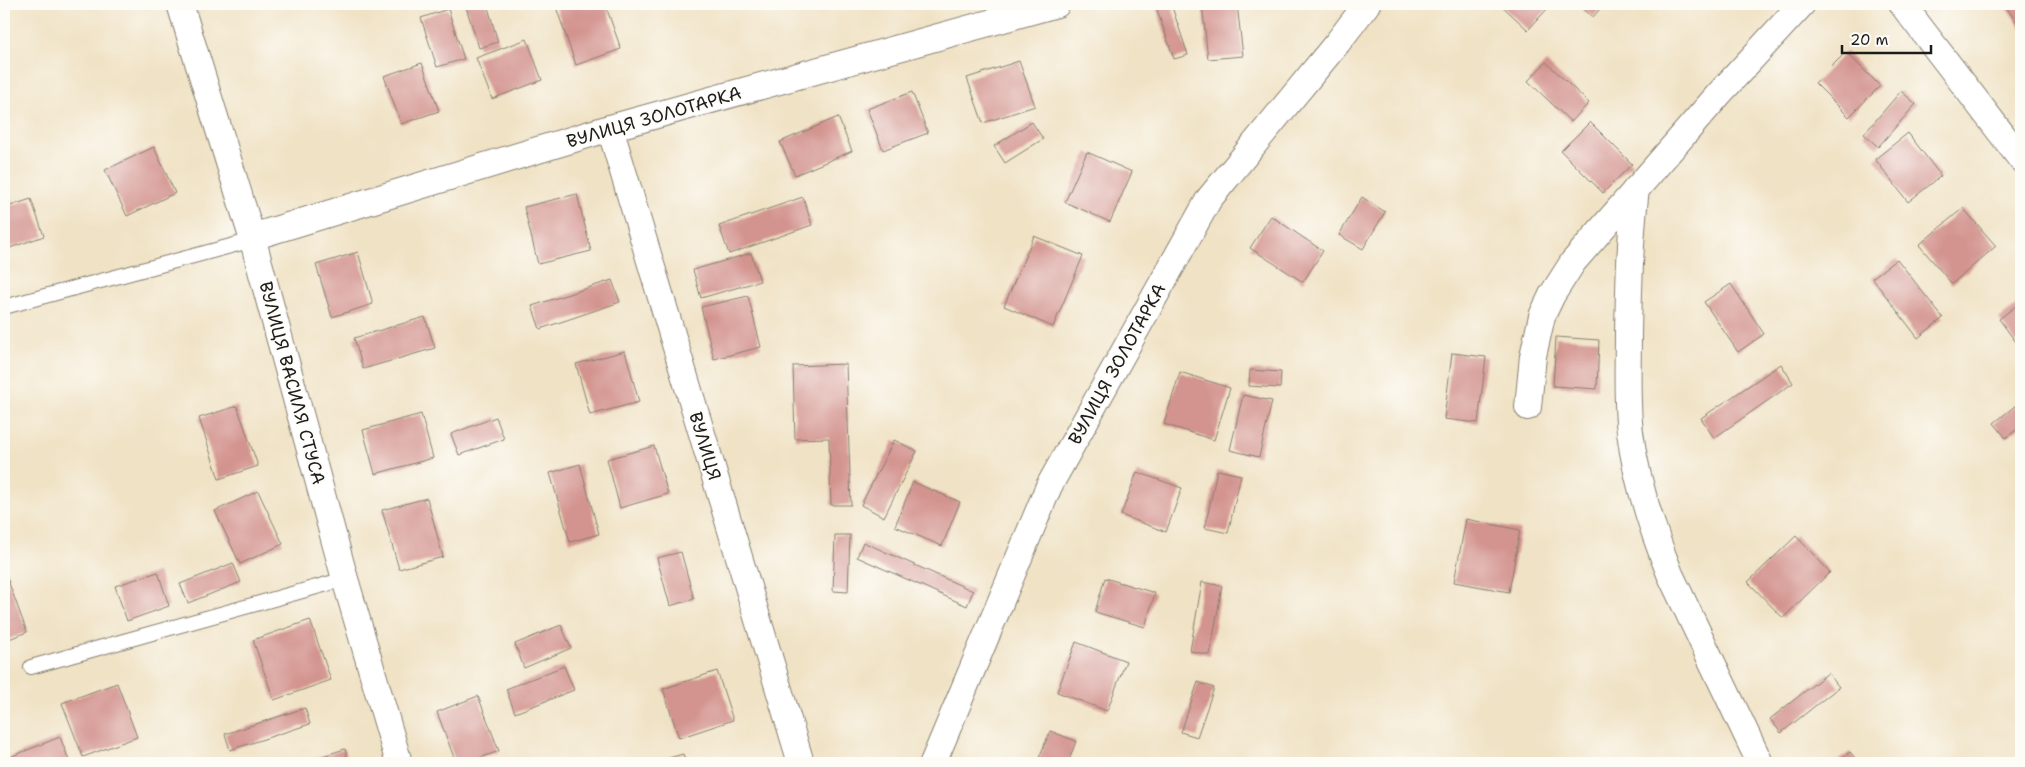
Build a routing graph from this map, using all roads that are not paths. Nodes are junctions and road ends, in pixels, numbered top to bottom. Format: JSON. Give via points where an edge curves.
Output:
{"nodes":[{"id":1,"x":180,"y":4,"type":"edge"},
{"id":2,"x":1057,"y":4,"type":"edge"},
{"id":3,"x":1366,"y":4,"type":"edge"},
{"id":4,"x":1802,"y":4,"type":"edge"},
{"id":5,"x":1902,"y":4,"type":"edge"},
{"id":6,"x":610,"y":128,"type":"junction"},
{"id":7,"x":2021,"y":158,"type":"edge"},
{"id":8,"x":1636,"y":190,"type":"junction"},
{"id":9,"x":253,"y":239,"type":"junction"},
{"id":10,"x":4,"y":307,"type":"edge"},
{"id":11,"x":1528,"y":407,"type":"dead end"},
{"id":12,"x":345,"y":579,"type":"junction"},
{"id":13,"x":31,"y":667,"type":"dead end"},
{"id":14,"x":399,"y":763,"type":"edge"},
{"id":15,"x":801,"y":763,"type":"edge"},
{"id":16,"x":933,"y":763,"type":"edge"},
{"id":17,"x":1760,"y":763,"type":"edge"}],
"edges":[{"from":1,"to":9,"type":"street","name":"ВУЛИЦЯ ВАСИЛЯ СТУСА"},
{"from":2,"to":6,"type":"street","name":"ВУЛИЦЯ ЗОЛОТАРКА"},
{"from":3,"to":16,"type":"street","name":"ВУЛИЦЯ ЗОЛОТАРКА","via":[[1209,198],[1049,486]]},
{"from":4,"to":8,"type":"street"},
{"from":5,"to":7,"type":"street"},
{"from":6,"to":9,"type":"street","name":"ВУЛИЦЯ ЗОЛОТАРКА"},
{"from":6,"to":15,"type":"street","name":"ВУЛИЦЯ"},
{"from":8,"to":11,"type":"street","via":[[1573,262],[1547,305],[1537,333]]},
{"from":8,"to":17,"type":"street","via":[[1630,271],[1628,393],[1637,471],[1670,574]]},
{"from":9,"to":10,"type":"lane"},
{"from":9,"to":12,"type":"street","name":"ВУЛИЦЯ ВАСИЛЯ СТУСА"},
{"from":12,"to":13,"type":"lane"},
{"from":12,"to":14,"type":"street","name":"ВУЛИЦЯ ВАСИЛЯ СТУСА"}]}
